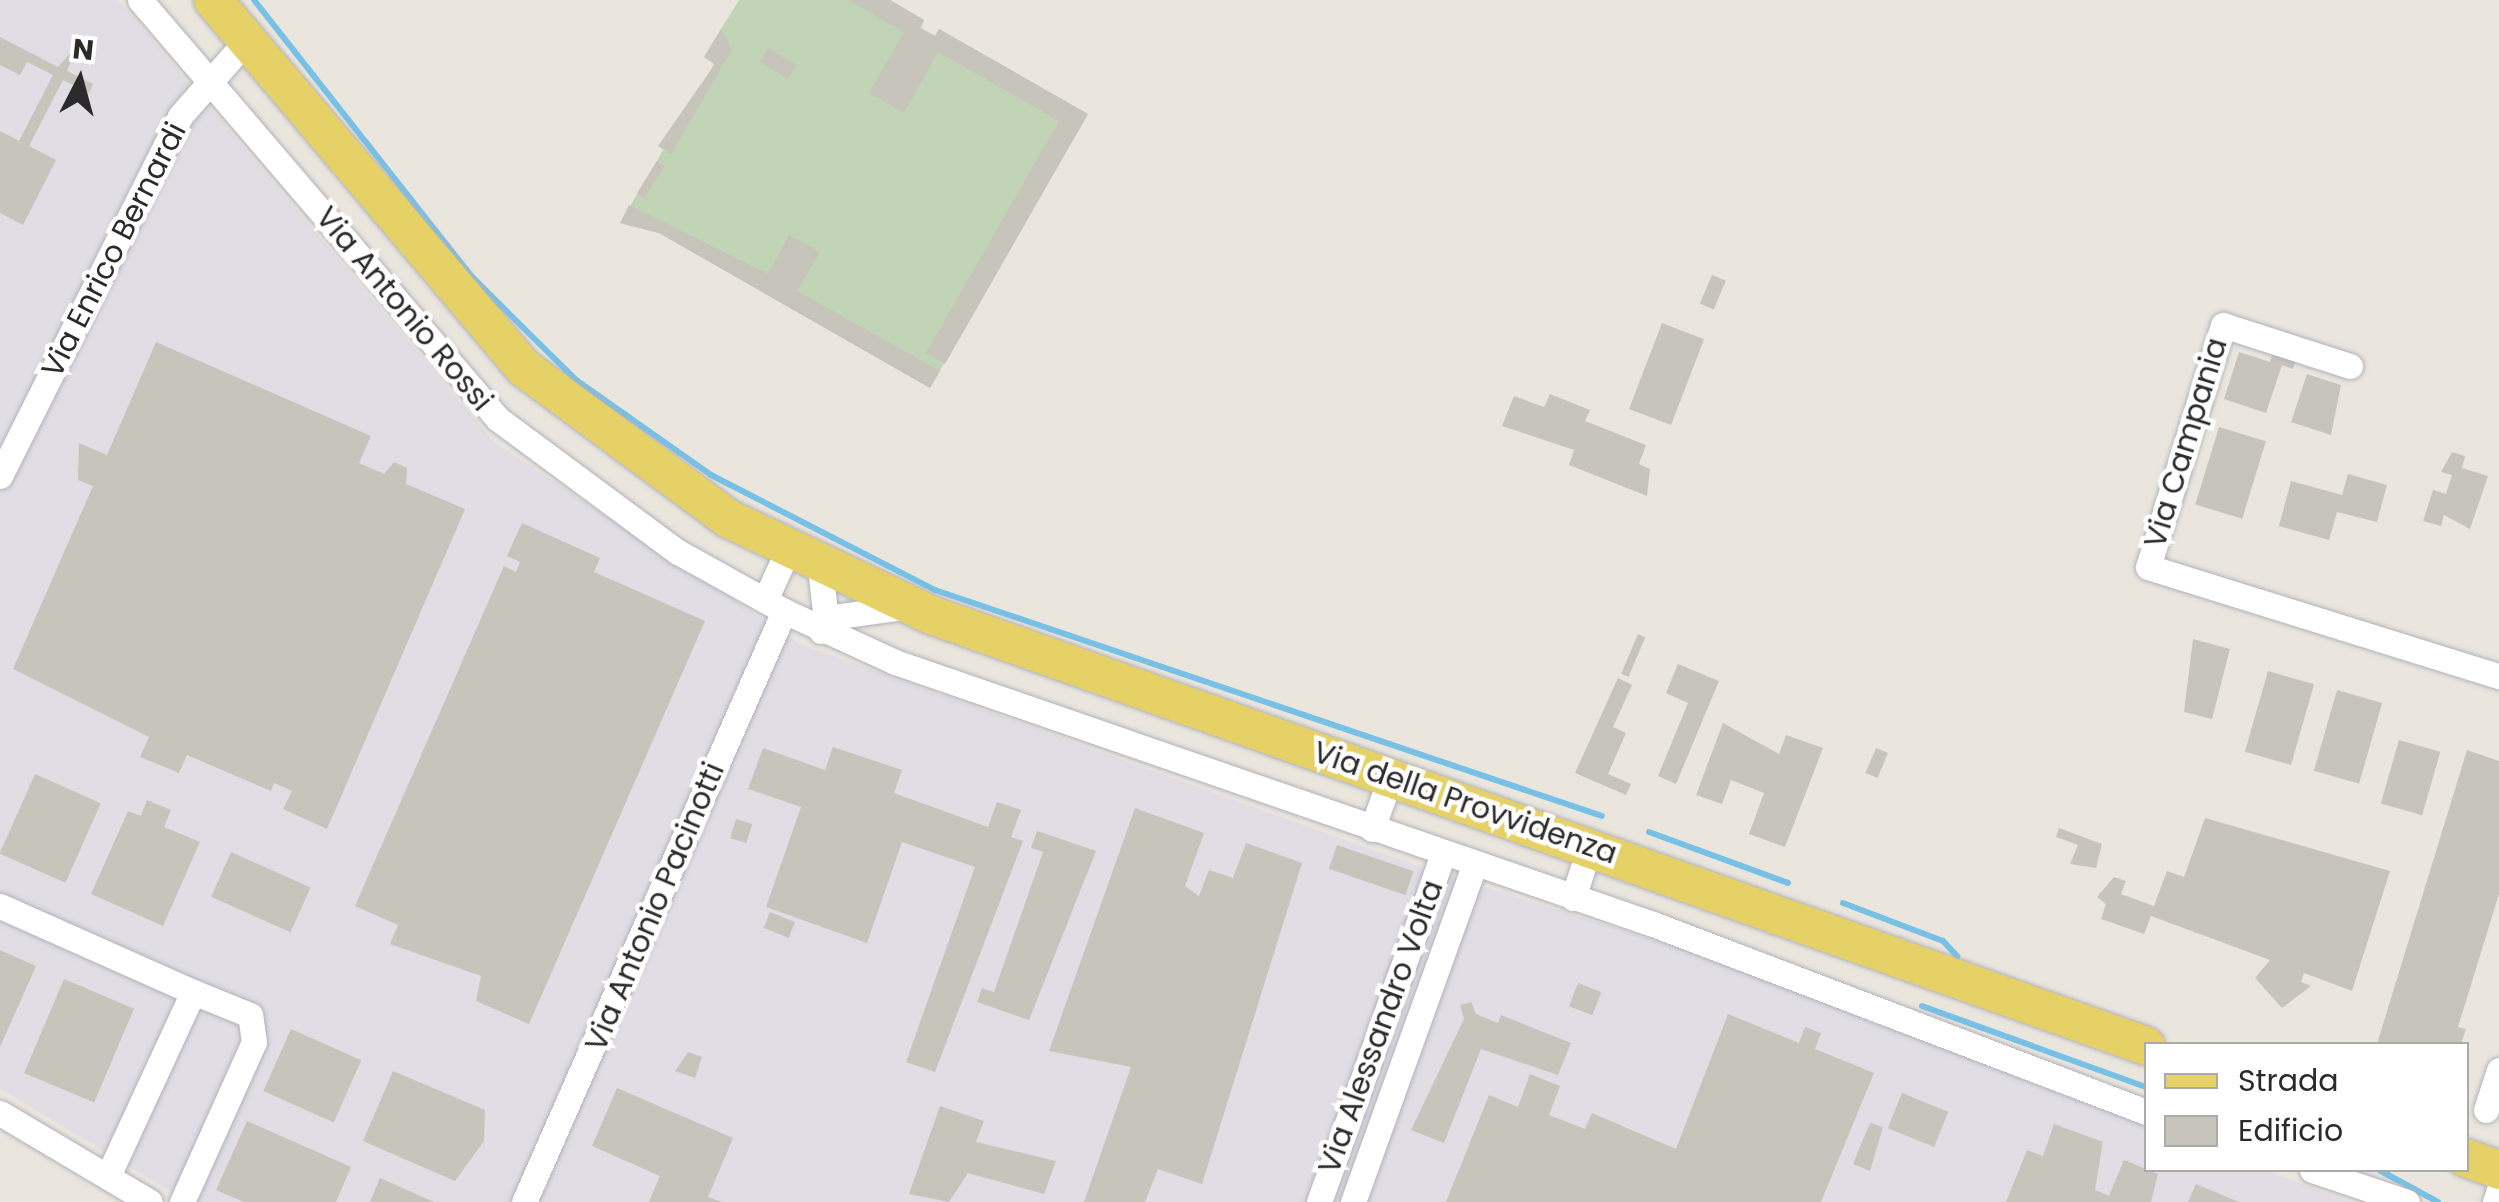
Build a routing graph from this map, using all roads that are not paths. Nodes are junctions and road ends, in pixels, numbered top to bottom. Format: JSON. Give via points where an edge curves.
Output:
{"nodes":[{"id":1,"x":140,"y":0,"type":"edge"},
{"id":2,"x":212,"y":0,"type":"edge"},
{"id":3,"x":248,"y":39,"type":"junction"},
{"id":4,"x":213,"y":76,"type":"junction"},
{"id":5,"x":2350,"y":366,"type":"dead end"},
{"id":6,"x":0,"y":476,"type":"edge"},
{"id":7,"x":804,"y":559,"type":"junction"},
{"id":8,"x":774,"y":606,"type":"junction"},
{"id":9,"x":911,"y":606,"type":"junction"},
{"id":10,"x":824,"y":626,"type":"junction"},
{"id":11,"x":2499,"y":676,"type":"edge"},
{"id":12,"x":1391,"y":776,"type":"junction"},
{"id":13,"x":1372,"y":829,"type":"junction"},
{"id":14,"x":1590,"y":846,"type":"junction"},
{"id":15,"x":1443,"y":853,"type":"junction"},
{"id":16,"x":1475,"y":864,"type":"junction"},
{"id":17,"x":1573,"y":898,"type":"junction"},
{"id":18,"x":0,"y":906,"type":"edge"},
{"id":19,"x":193,"y":992,"type":"junction"},
{"id":20,"x":2144,"y":1045,"type":"edge"},
{"id":21,"x":2499,"y":1070,"type":"edge"},
{"id":22,"x":2484,"y":1109,"type":"edge"},
{"id":23,"x":2144,"y":1111,"type":"edge"},
{"id":24,"x":0,"y":1114,"type":"edge"},
{"id":25,"x":2469,"y":1159,"type":"edge"},
{"id":26,"x":2499,"y":1170,"type":"edge"},
{"id":27,"x":2316,"y":1172,"type":"edge"},
{"id":28,"x":108,"y":1176,"type":"junction"},
{"id":29,"x":2499,"y":1190,"type":"edge"},
{"id":30,"x":2368,"y":1196,"type":"edge"},
{"id":31,"x":150,"y":1202,"type":"edge"},
{"id":32,"x":182,"y":1202,"type":"edge"},
{"id":33,"x":524,"y":1202,"type":"edge"},
{"id":34,"x":1319,"y":1202,"type":"edge"},
{"id":35,"x":1352,"y":1202,"type":"edge"},
{"id":36,"x":2407,"y":1202,"type":"edge"},
{"id":37,"x":2494,"y":1202,"type":"edge"}],
"edges":[{"from":1,"to":4,"type":"street","name":"Via Antonio Rossi"},
{"from":2,"to":3,"type":"main road","name":"Via Antonio Rossi"},
{"from":3,"to":4,"type":"street","name":"Via Enrico Bernardi"},
{"from":3,"to":7,"type":"main road","name":"Via Antonio Rossi","via":[[524,368],[688,494]]},
{"from":4,"to":6,"type":"street","name":"Via Enrico Bernardi","via":[[180,116]]},
{"from":4,"to":8,"type":"street","name":"Via Antonio Rossi","via":[[498,420],[662,542]]},
{"from":5,"to":11,"type":"street","name":"Via Campania","via":[[2223,325],[2148,567]]},
{"from":7,"to":8,"type":"street","name":"Via Antonio Pacinotti"},
{"from":7,"to":9,"type":"main road","name":"Via della Provvidenza"},
{"from":7,"to":10,"type":"street"},
{"from":8,"to":10,"type":"street"},
{"from":8,"to":33,"type":"street","name":"Via Antonio Pacinotti"},
{"from":9,"to":10,"type":"street"},
{"from":9,"to":12,"type":"main road","name":"Via della Provvidenza"},
{"from":10,"to":13,"type":"street","name":"Via della Provvidenza"},
{"from":12,"to":13,"type":"street"},
{"from":12,"to":14,"type":"main road","name":"Via della Provvidenza"},
{"from":13,"to":15,"type":"street","name":"Via della Provvidenza"},
{"from":14,"to":17,"type":"street"},
{"from":14,"to":20,"type":"main road","name":"Via della Provvidenza"},
{"from":15,"to":16,"type":"street","name":"Via della Provvidenza"},
{"from":15,"to":34,"type":"street","name":"Via Alessandro Volta"},
{"from":16,"to":17,"type":"street","name":"Via della Provvidenza"},
{"from":16,"to":35,"type":"street","name":"Via Alessandro Volta"},
{"from":17,"to":23,"type":"street","name":"Via della Provvidenza"},
{"from":18,"to":19,"type":"street"},
{"from":19,"to":28,"type":"street"},
{"from":19,"to":32,"type":"street","via":[[250,1015],[254,1042]]},
{"from":21,"to":22,"type":"street"},
{"from":24,"to":28,"type":"street"},
{"from":25,"to":26,"type":"main road"},
{"from":27,"to":30,"type":"street"},
{"from":28,"to":31,"type":"street"},
{"from":29,"to":37,"type":"street"},
{"from":30,"to":36,"type":"street"}]}
